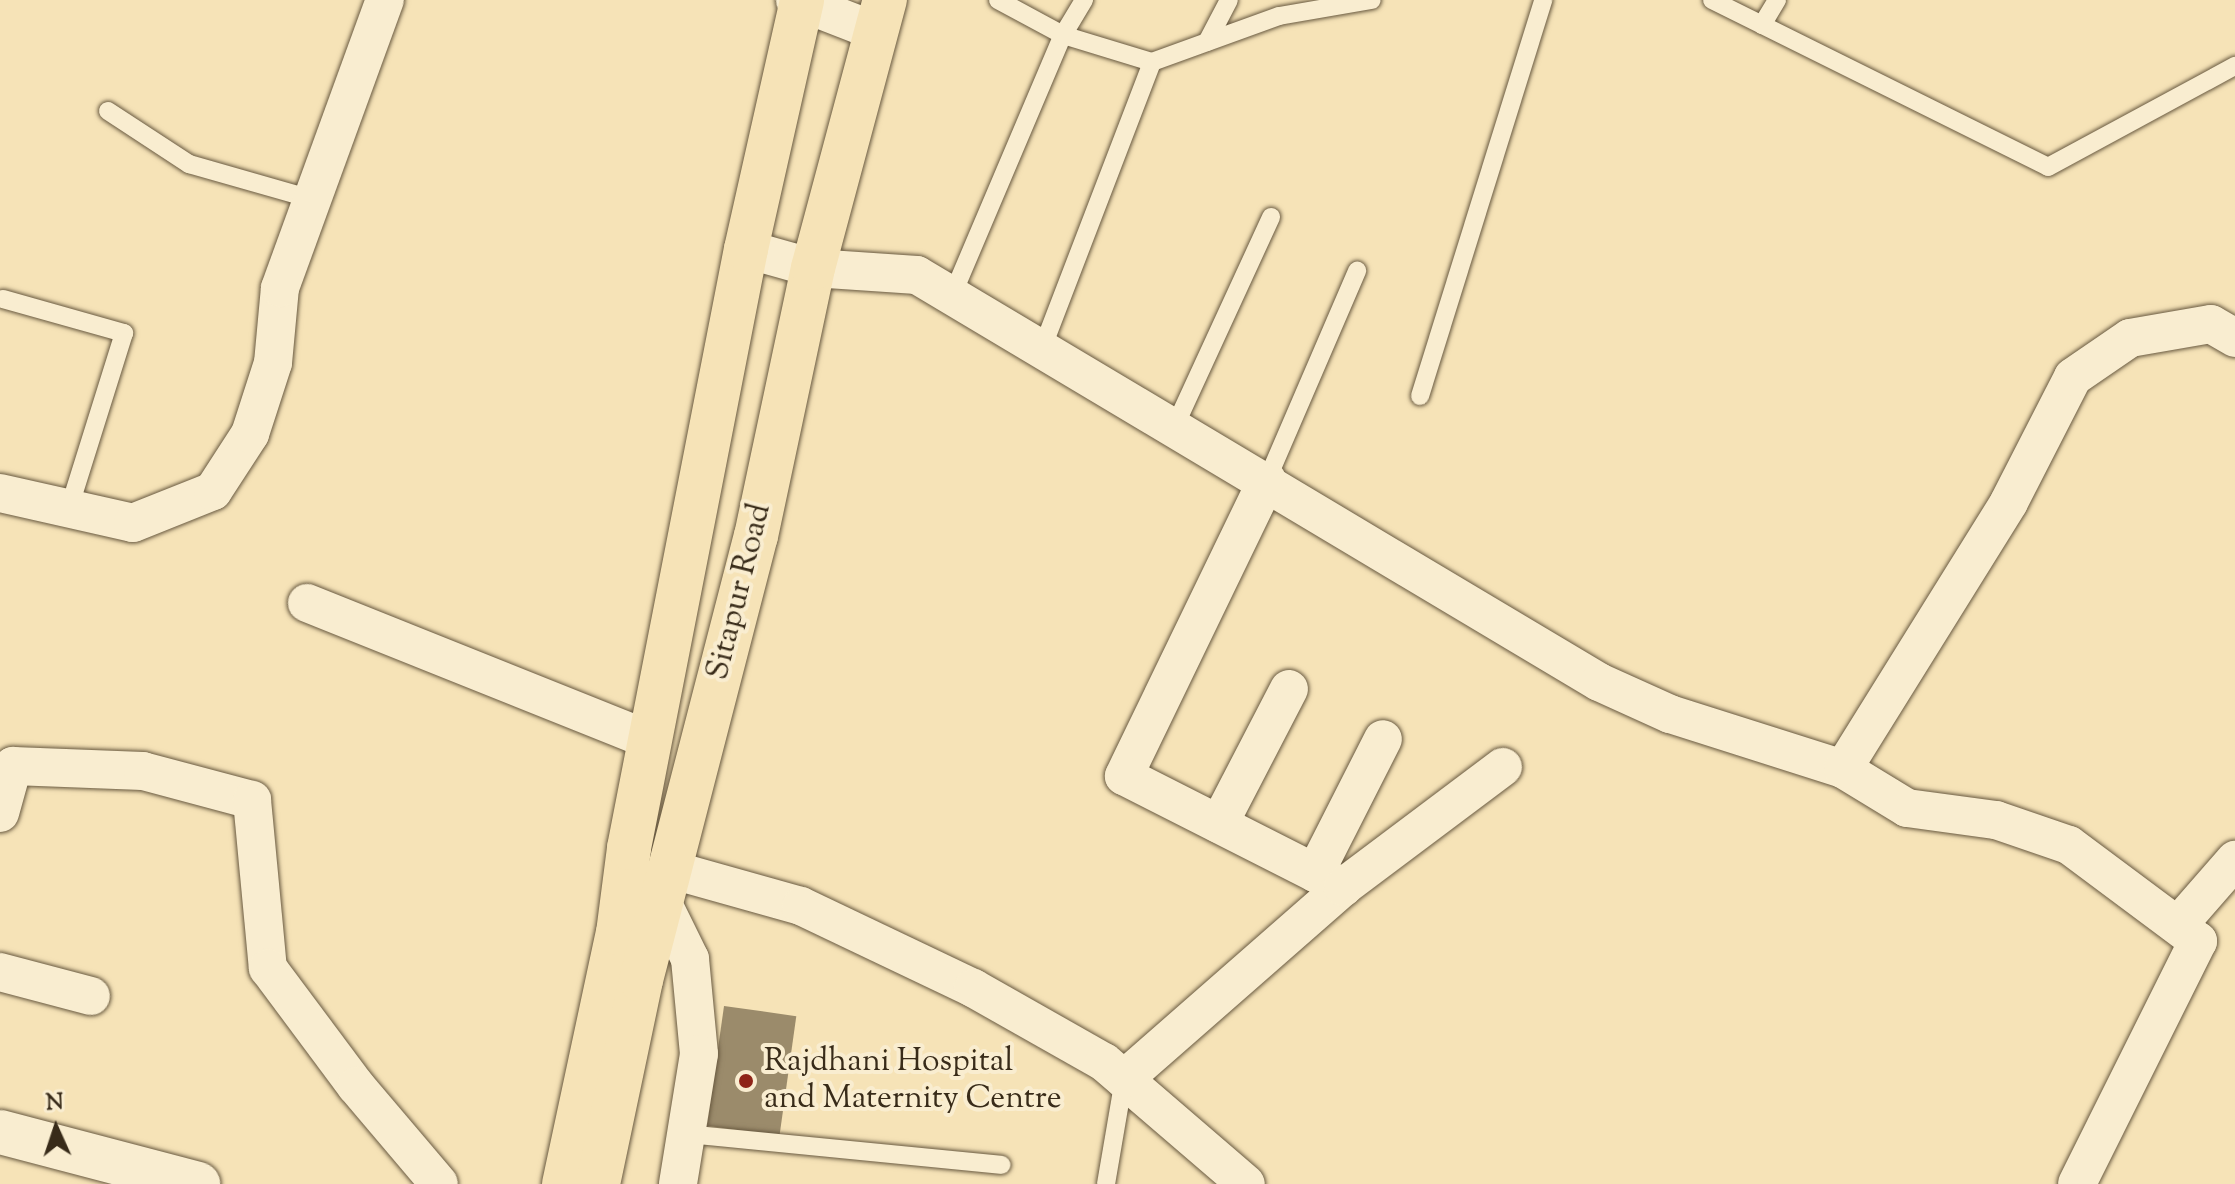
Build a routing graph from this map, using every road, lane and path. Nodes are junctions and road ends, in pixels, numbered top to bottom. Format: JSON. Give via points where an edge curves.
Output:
{"nodes":[{"id":1,"x":385,"y":0,"type":"edge"},
{"id":2,"x":998,"y":0,"type":"edge"},
{"id":3,"x":1084,"y":0,"type":"edge"},
{"id":4,"x":1229,"y":0,"type":"edge"},
{"id":5,"x":1372,"y":0,"type":"edge"},
{"id":6,"x":1543,"y":0,"type":"edge"},
{"id":7,"x":1712,"y":0,"type":"edge"},
{"id":8,"x":1777,"y":0,"type":"edge"},
{"id":9,"x":799,"y":1,"type":"edge"},
{"id":10,"x":880,"y":16,"type":"edge"},
{"id":11,"x":1762,"y":25,"type":"junction"},
{"id":12,"x":1063,"y":35,"type":"junction"},
{"id":13,"x":1207,"y":42,"type":"junction"},
{"id":14,"x":1152,"y":62,"type":"junction"},
{"id":15,"x":2235,"y":66,"type":"edge"},
{"id":16,"x":108,"y":111,"type":"dead end"},
{"id":17,"x":312,"y":199,"type":"junction"},
{"id":18,"x":1271,"y":217,"type":"dead end"},
{"id":19,"x":746,"y":249,"type":"junction"},
{"id":20,"x":813,"y":268,"type":"junction"},
{"id":21,"x":1357,"y":271,"type":"dead end"},
{"id":22,"x":952,"y":296,"type":"junction"},
{"id":23,"x":3,"y":299,"type":"dead end"},
{"id":24,"x":2235,"y":338,"type":"edge"},
{"id":25,"x":1042,"y":349,"type":"junction"},
{"id":26,"x":1420,"y":396,"type":"dead end"},
{"id":27,"x":1175,"y":426,"type":"junction"},
{"id":28,"x":1267,"y":480,"type":"junction"},
{"id":29,"x":0,"y":493,"type":"edge"},
{"id":30,"x":69,"y":509,"type":"junction"},
{"id":31,"x":307,"y":603,"type":"dead end"},
{"id":32,"x":1289,"y":689,"type":"dead end"},
{"id":33,"x":1383,"y":739,"type":"dead end"},
{"id":34,"x":650,"y":740,"type":"junction"},
{"id":35,"x":1503,"y":767,"type":"dead end"},
{"id":36,"x":1843,"y":769,"type":"junction"},
{"id":37,"x":0,"y":813,"type":"edge"},
{"id":38,"x":1219,"y":824,"type":"junction"},
{"id":39,"x":2235,"y":860,"type":"edge"},
{"id":40,"x":1329,"y":880,"type":"junction"},
{"id":41,"x":665,"y":884,"type":"junction"},
{"id":42,"x":2180,"y":923,"type":"junction"},
{"id":43,"x":0,"y":972,"type":"edge"},
{"id":44,"x":91,"y":996,"type":"dead end"},
{"id":45,"x":1124,"y":1079,"type":"junction"},
{"id":46,"x":0,"y":1132,"type":"edge"},
{"id":47,"x":687,"y":1134,"type":"junction"},
{"id":48,"x":1001,"y":1165,"type":"dead end"},
{"id":49,"x":198,"y":1184,"type":"edge"},
{"id":50,"x":439,"y":1184,"type":"edge"},
{"id":51,"x":564,"y":1184,"type":"edge"},
{"id":52,"x":598,"y":1184,"type":"edge"},
{"id":53,"x":678,"y":1184,"type":"edge"},
{"id":54,"x":1106,"y":1184,"type":"edge"},
{"id":55,"x":1246,"y":1184,"type":"edge"},
{"id":56,"x":2077,"y":1184,"type":"edge"}],
"edges":[{"from":1,"to":17,"type":"street"},
{"from":2,"to":12,"type":"lane"},
{"from":3,"to":12,"type":"lane"},
{"from":4,"to":13,"type":"lane"},
{"from":5,"to":13,"type":"lane","via":[[1279,16]]},
{"from":6,"to":26,"type":"lane"},
{"from":7,"to":11,"type":"lane"},
{"from":8,"to":11,"type":"lane"},
{"from":9,"to":10,"type":"street"},
{"from":9,"to":19,"type":"main road","name":"Sitapur Road"},
{"from":10,"to":20,"type":"main road","name":"Sitapur Road"},
{"from":11,"to":15,"type":"lane","via":[[2048,167]]},
{"from":12,"to":14,"type":"lane"},
{"from":12,"to":22,"type":"lane"},
{"from":13,"to":14,"type":"lane"},
{"from":14,"to":25,"type":"lane"},
{"from":16,"to":17,"type":"lane","via":[[189,164]]},
{"from":17,"to":30,"type":"street","via":[[280,288],[273,363],[250,434],[213,491],[133,523]]},
{"from":18,"to":27,"type":"lane"},
{"from":19,"to":20,"type":"street"},
{"from":19,"to":34,"type":"main road","name":"Sitapur Road"},
{"from":20,"to":22,"type":"street","via":[[917,275]]},
{"from":20,"to":41,"type":"main road","name":"Sitapur Road","via":[[756,536]]},
{"from":21,"to":28,"type":"lane"},
{"from":22,"to":25,"type":"street"},
{"from":23,"to":30,"type":"lane","via":[[124,333]]},
{"from":24,"to":36,"type":"street","via":[[2211,324],[2130,338],[2073,377],[2009,502]]},
{"from":25,"to":27,"type":"street"},
{"from":27,"to":28,"type":"street"},
{"from":28,"to":36,"type":"street","via":[[1599,682],[1670,714]]},
{"from":28,"to":38,"type":"street","via":[[1124,776]]},
{"from":29,"to":30,"type":"street"},
{"from":31,"to":34,"type":"street"},
{"from":32,"to":38,"type":"street"},
{"from":33,"to":40,"type":"street"},
{"from":34,"to":51,"type":"main road","name":"Sitapur Road","via":[[618,933]]},
{"from":35,"to":40,"type":"street"},
{"from":36,"to":42,"type":"street","via":[[1907,808],[1996,820],[2069,845]]},
{"from":37,"to":50,"type":"street","via":[[13,766],[143,771],[252,800],[268,968],[356,1086]]},
{"from":38,"to":40,"type":"street"},
{"from":39,"to":42,"type":"street"},
{"from":40,"to":45,"type":"street"},
{"from":41,"to":45,"type":"street","via":[[801,906],[973,988],[1104,1062]]},
{"from":41,"to":47,"type":"street","via":[[690,959],[699,1054]]},
{"from":41,"to":52,"type":"main road","name":"Sitapur Road"},
{"from":42,"to":56,"type":"street","via":[[2198,941]]},
{"from":43,"to":44,"type":"street"},
{"from":45,"to":54,"type":"lane"},
{"from":45,"to":55,"type":"street"},
{"from":46,"to":49,"type":"main road"},
{"from":47,"to":48,"type":"lane"},
{"from":47,"to":53,"type":"street"}]}
